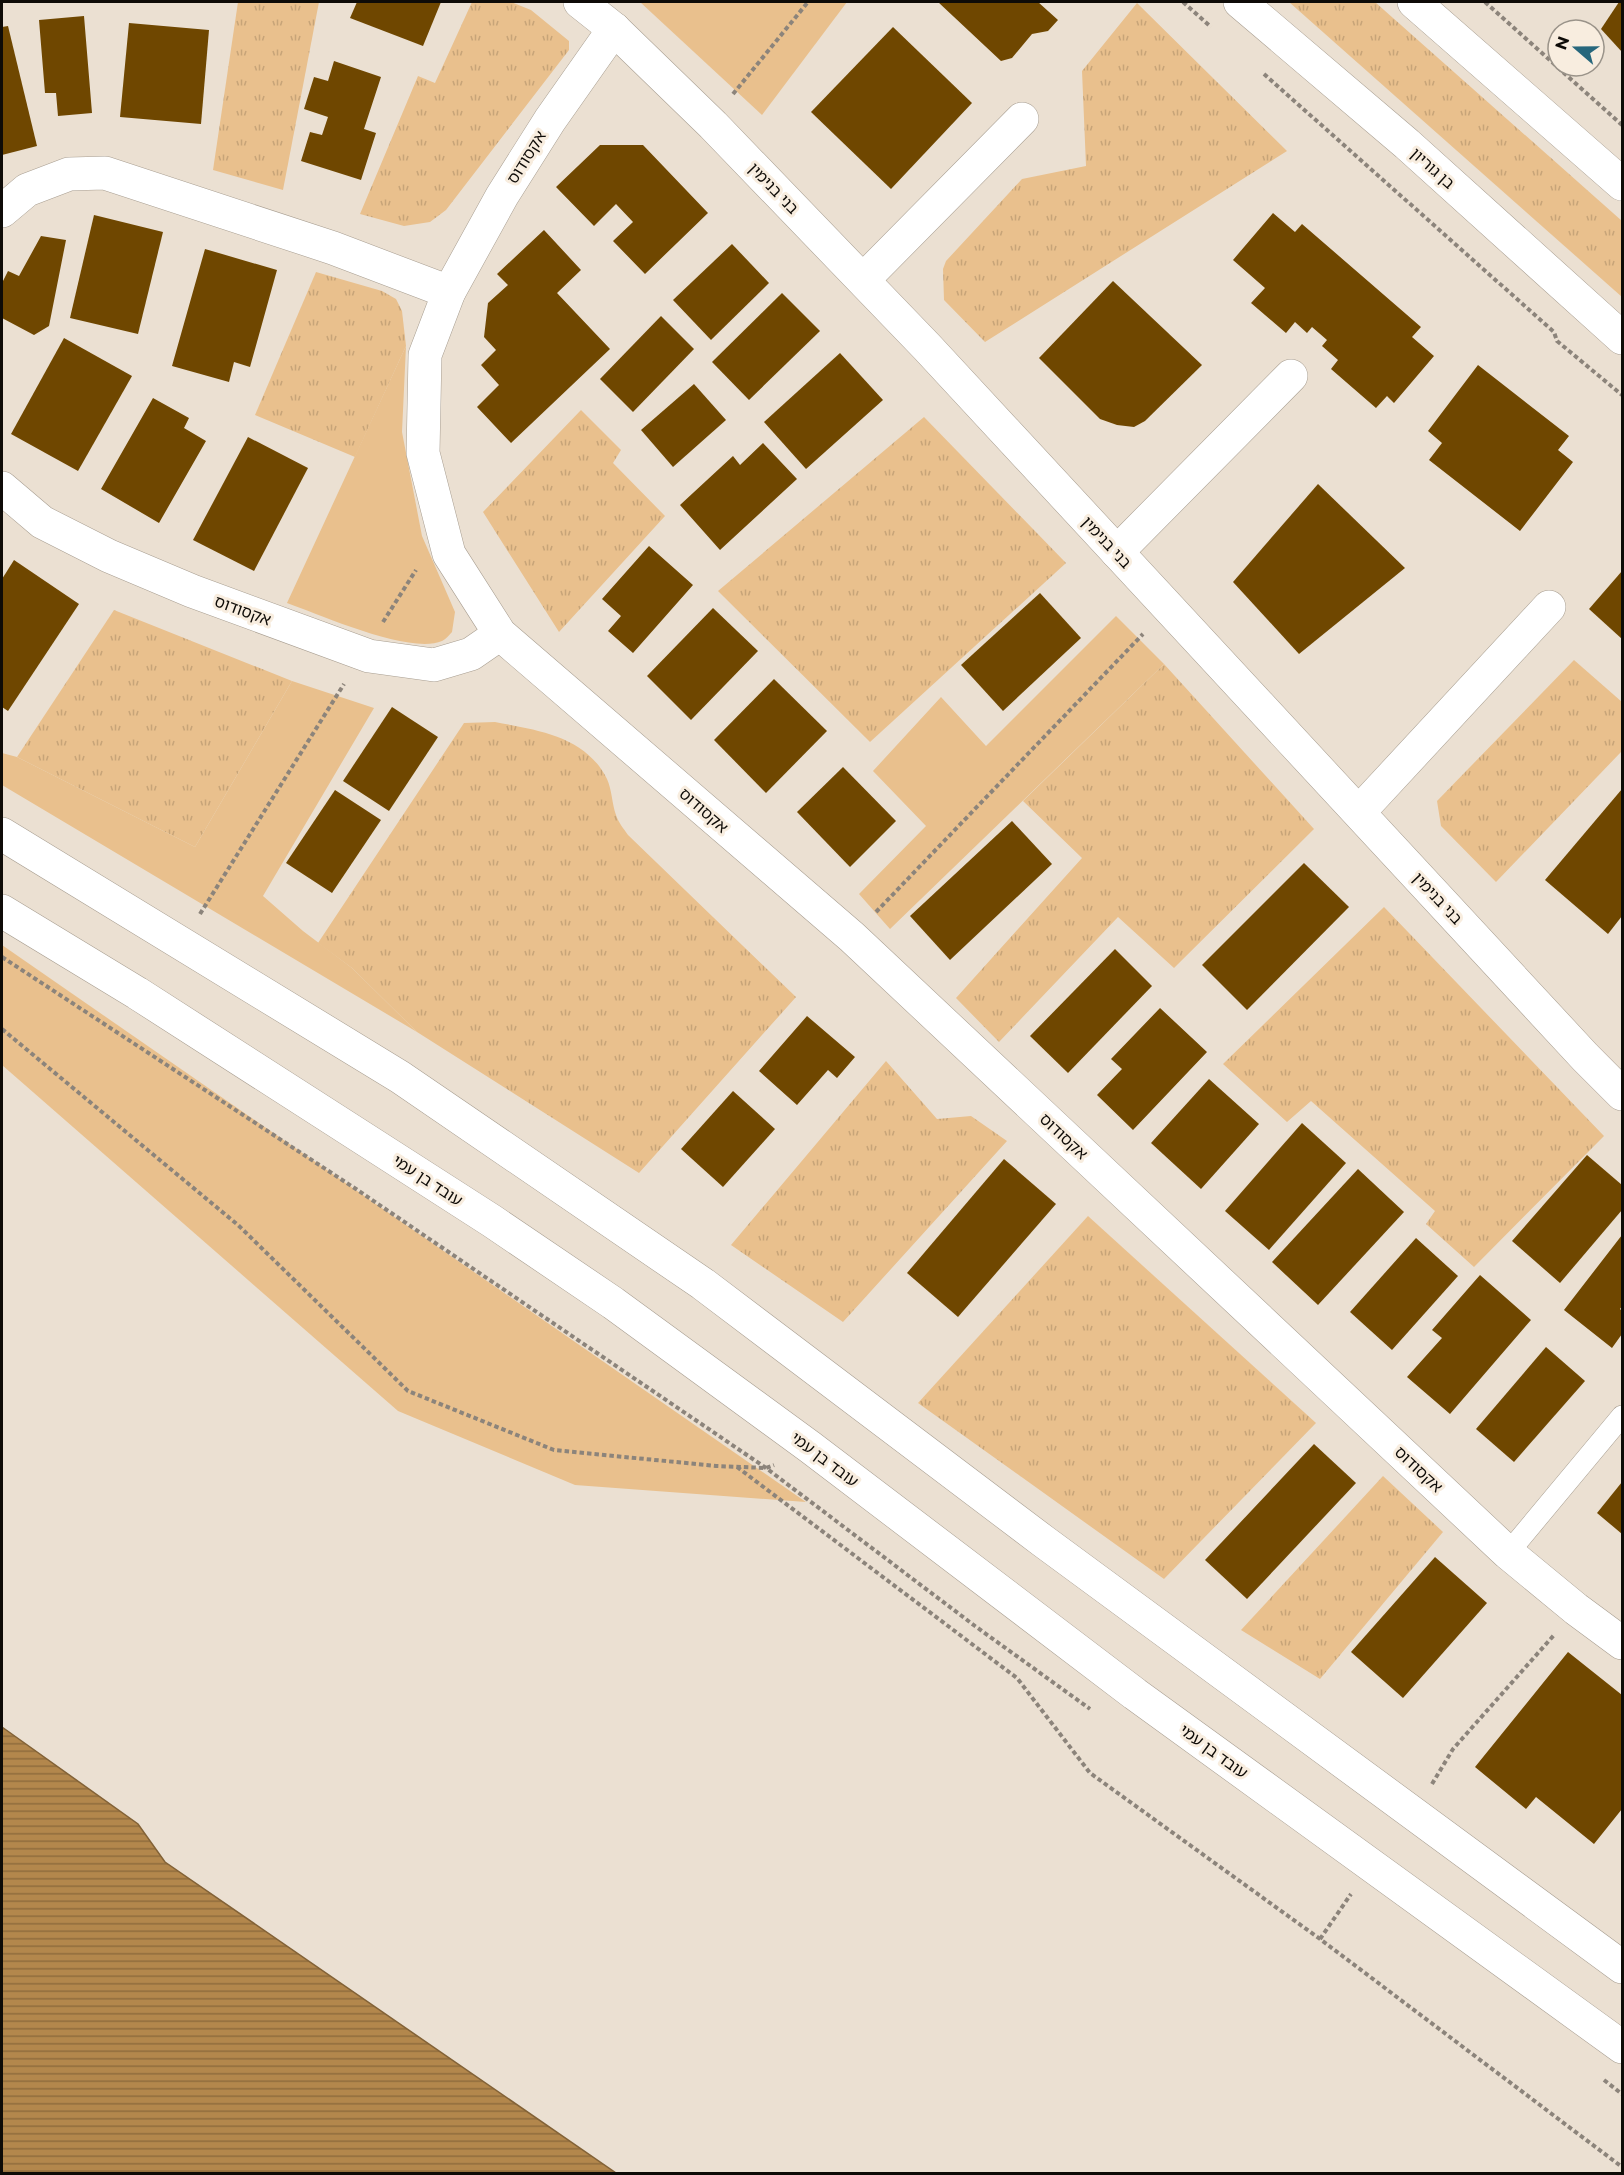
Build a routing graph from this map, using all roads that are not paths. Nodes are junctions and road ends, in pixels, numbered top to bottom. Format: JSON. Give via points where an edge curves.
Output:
{"nodes":[{"id":1,"x":580,"y":2,"type":"edge"},
{"id":2,"x":1240,"y":2,"type":"edge"},
{"id":3,"x":1414,"y":2,"type":"edge"},
{"id":4,"x":614,"y":29,"type":"junction"},
{"id":5,"x":1022,"y":118,"type":"dead end"},
{"id":6,"x":1623,"y":184,"type":"edge"},
{"id":7,"x":2,"y":211,"type":"edge"},
{"id":8,"x":863,"y":280,"type":"junction"},
{"id":9,"x":449,"y":292,"type":"junction"},
{"id":10,"x":1623,"y":338,"type":"edge"},
{"id":11,"x":1291,"y":376,"type":"dead end"},
{"id":12,"x":2,"y":488,"type":"edge"},
{"id":13,"x":1117,"y":552,"type":"junction"},
{"id":14,"x":1549,"y":607,"type":"dead end"},
{"id":15,"x":500,"y":634,"type":"junction"},
{"id":16,"x":1359,"y":812,"type":"junction"},
{"id":17,"x":2,"y":834,"type":"edge"},
{"id":18,"x":2,"y":911,"type":"edge"},
{"id":19,"x":1623,"y":1094,"type":"edge"},
{"id":20,"x":1623,"y":1416,"type":"edge"},
{"id":21,"x":1508,"y":1553,"type":"junction"},
{"id":22,"x":1623,"y":1643,"type":"edge"},
{"id":23,"x":1623,"y":1967,"type":"edge"},
{"id":24,"x":1623,"y":2047,"type":"edge"}],
"edges":[{"from":1,"to":4,"type":"street","name":"בני בנימין"},
{"from":2,"to":10,"type":"street","name":"בן גוריון","via":[[1407,144]]},
{"from":3,"to":6,"type":"street"},
{"from":4,"to":8,"type":"street","name":"בני בנימין"},
{"from":4,"to":9,"type":"street","name":"אקסודוס","via":[[502,196]]},
{"from":5,"to":8,"type":"street"},
{"from":7,"to":9,"type":"street","via":[[27,190],[69,174],[105,173],[333,248]]},
{"from":8,"to":13,"type":"street","name":"בני בנימין"},
{"from":9,"to":15,"type":"street","name":"אקסודוס","via":[[425,355],[423,453],[448,554]]},
{"from":11,"to":13,"type":"street"},
{"from":12,"to":15,"type":"street","name":"אקסודוס","via":[[42,522],[109,556],[363,654],[434,665],[471,654]]},
{"from":13,"to":16,"type":"street","name":"בני בנימין"},
{"from":14,"to":16,"type":"street"},
{"from":15,"to":21,"type":"street","name":"אקסודוס","via":[[852,938]]},
{"from":16,"to":19,"type":"street","name":"בני בנימין"},
{"from":17,"to":23,"type":"street","via":[[400,1077],[703,1284],[1043,1541]]},
{"from":18,"to":24,"type":"street","name":"עובד בן עמי","via":[[137,993],[613,1303],[1135,1694]]},
{"from":20,"to":21,"type":"lane"},
{"from":21,"to":22,"type":"street","name":"אקסודוס"}]}
